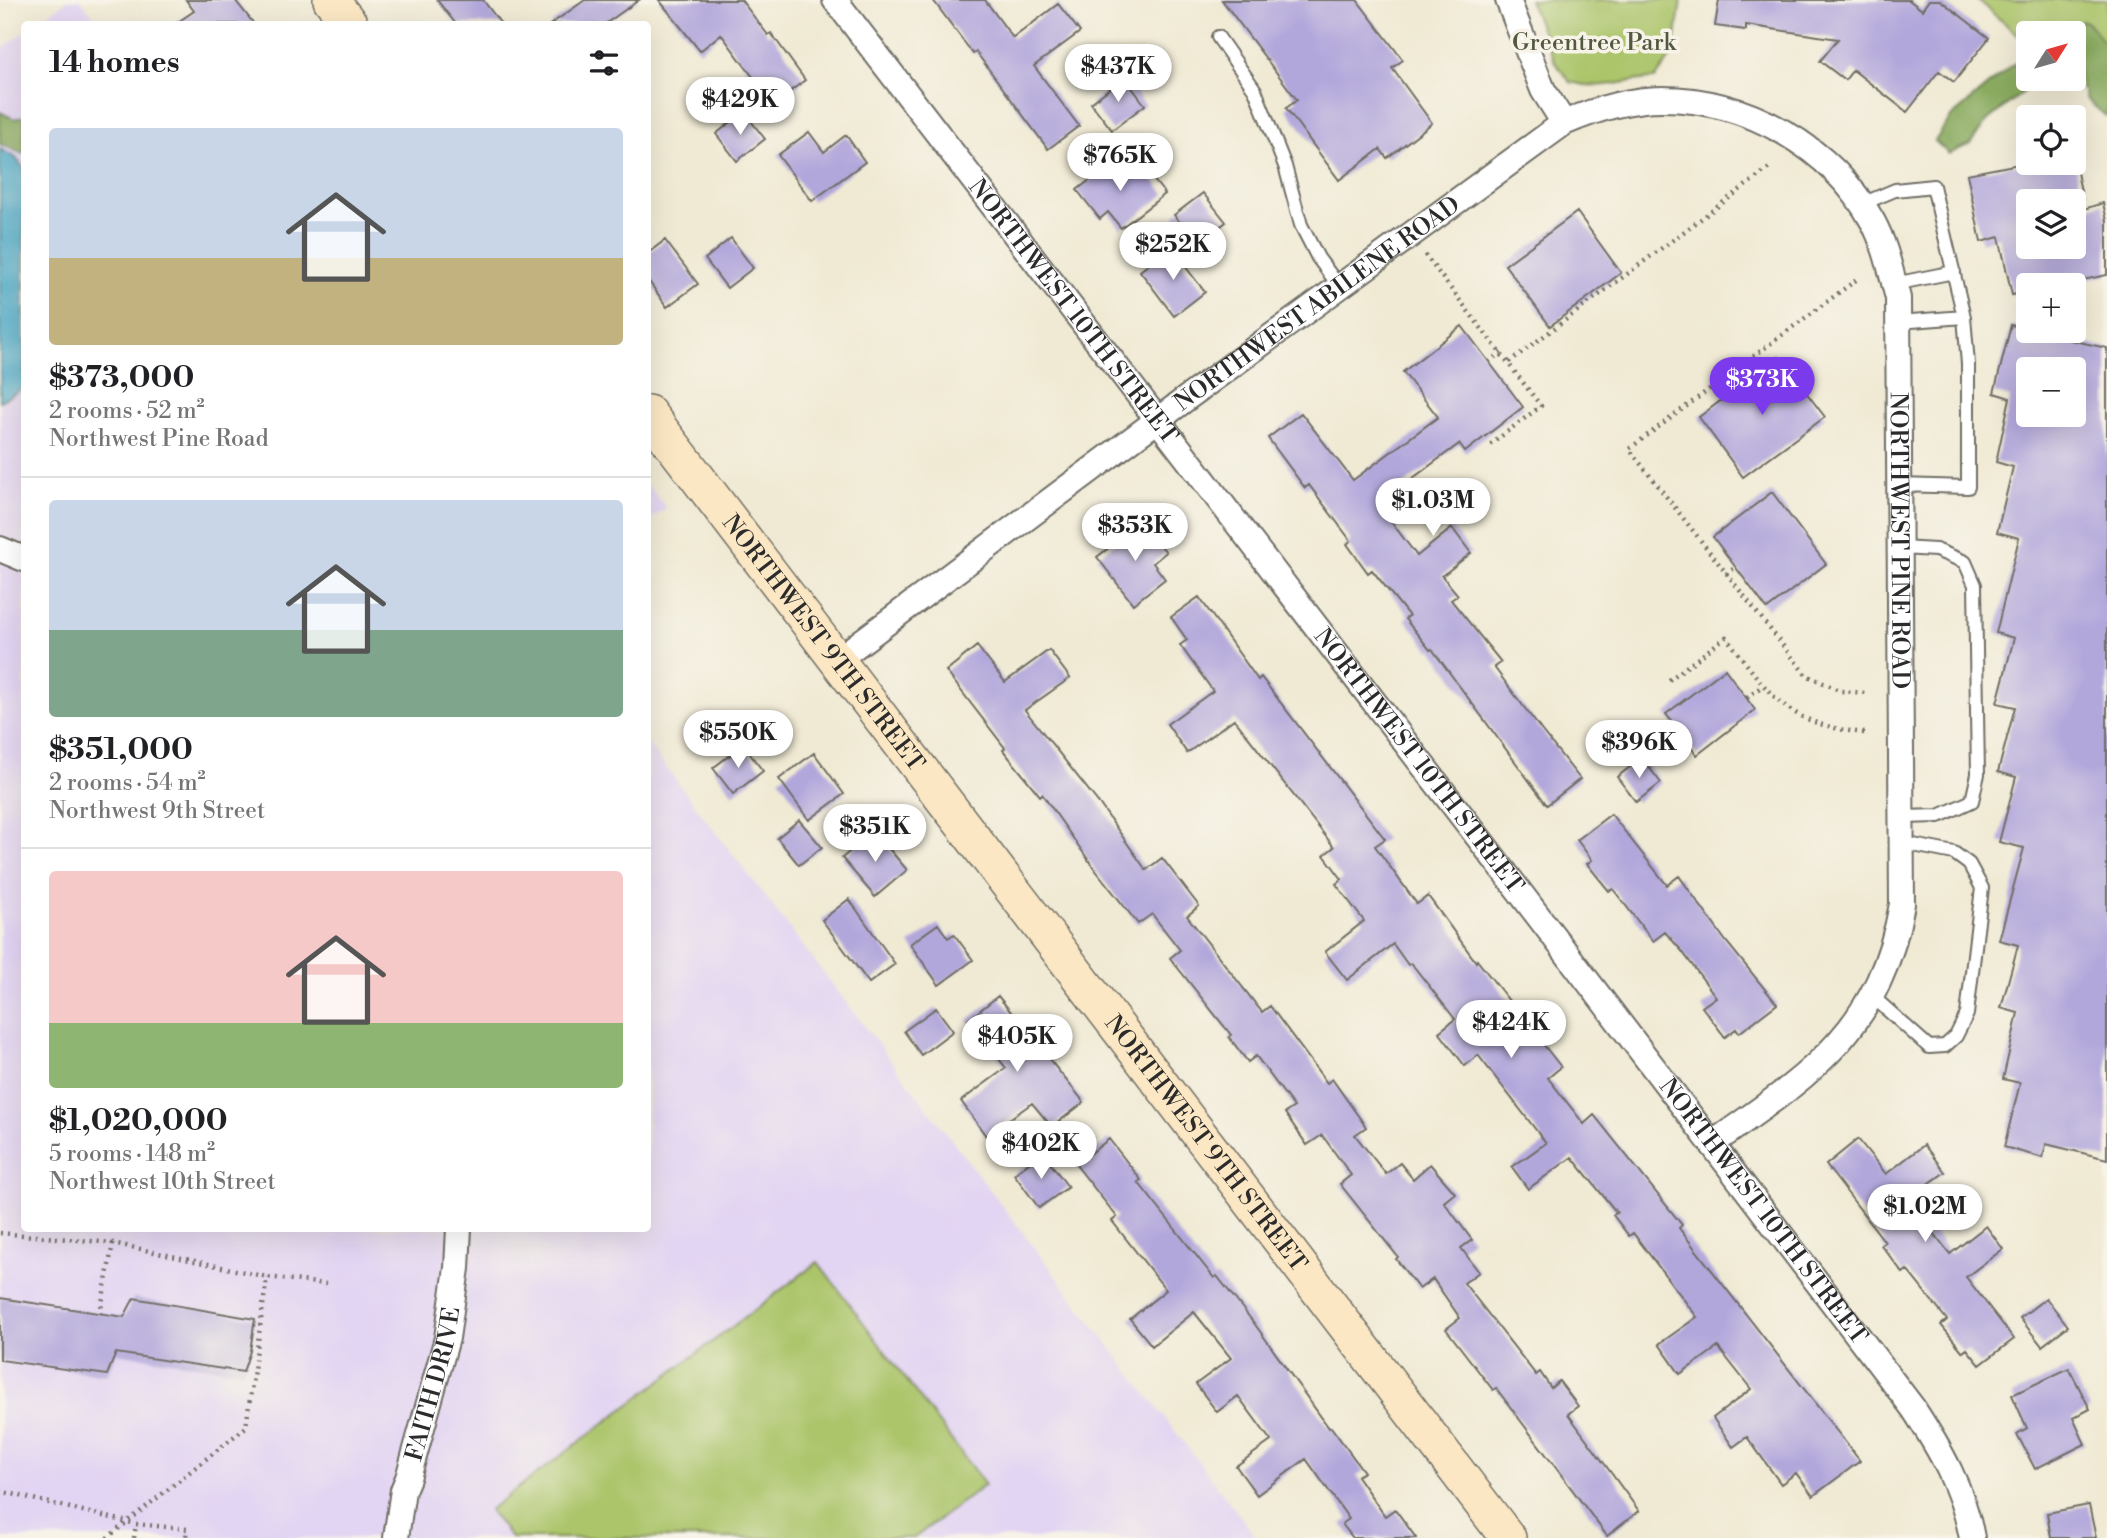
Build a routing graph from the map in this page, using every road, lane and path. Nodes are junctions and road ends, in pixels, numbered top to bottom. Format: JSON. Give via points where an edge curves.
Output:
{"nodes":[{"id":1,"x":331,"y":0,"type":"edge"},
{"id":2,"x":835,"y":0,"type":"edge"},
{"id":3,"x":1508,"y":0,"type":"edge"},
{"id":4,"x":348,"y":21,"type":"edge"},
{"id":5,"x":1218,"y":37,"type":"dead end"},
{"id":6,"x":1564,"y":123,"type":"junction"},
{"id":7,"x":1772,"y":166,"type":"dead end"},
{"id":8,"x":1862,"y":204,"type":"junction"},
{"id":9,"x":1410,"y":234,"type":"junction"},
{"id":10,"x":1954,"y":272,"type":"junction"},
{"id":11,"x":1856,"y":280,"type":"dead end"},
{"id":12,"x":1894,"y":284,"type":"junction"},
{"id":13,"x":1339,"y":286,"type":"junction"},
{"id":14,"x":1964,"y":317,"type":"junction"},
{"id":15,"x":1898,"y":322,"type":"junction"},
{"id":16,"x":1501,"y":352,"type":"junction"},
{"id":17,"x":1489,"y":362,"type":"dead end"},
{"id":18,"x":1508,"y":362,"type":"junction"},
{"id":19,"x":1730,"y":374,"type":"junction"},
{"id":20,"x":1739,"y":387,"type":"dead end"},
{"id":21,"x":651,"y":417,"type":"edge"},
{"id":22,"x":1156,"y":421,"type":"junction"},
{"id":23,"x":1487,"y":447,"type":"dead end"},
{"id":24,"x":1899,"y":485,"type":"junction"},
{"id":25,"x":1900,"y":548,"type":"junction"},
{"id":26,"x":0,"y":549,"type":"edge"},
{"id":27,"x":21,"y":558,"type":"edge"},
{"id":28,"x":1736,"y":567,"type":"dead end"},
{"id":29,"x":1726,"y":574,"type":"junction"},
{"id":30,"x":837,"y":660,"type":"junction"},
{"id":31,"x":1669,"y":680,"type":"dead end"},
{"id":32,"x":1763,"y":685,"type":"junction"},
{"id":33,"x":1866,"y":693,"type":"dead end"},
{"id":34,"x":1747,"y":698,"type":"dead end"},
{"id":35,"x":1865,"y":733,"type":"dead end"},
{"id":36,"x":1903,"y":817,"type":"junction"},
{"id":37,"x":1903,"y":843,"type":"junction"},
{"id":38,"x":1872,"y":996,"type":"junction"},
{"id":39,"x":1713,"y":1143,"type":"junction"},
{"id":40,"x":459,"y":1232,"type":"edge"},
{"id":41,"x":0,"y":1233,"type":"edge"},
{"id":42,"x":113,"y":1243,"type":"junction"},
{"id":43,"x":267,"y":1277,"type":"junction"},
{"id":44,"x":326,"y":1284,"type":"dead end"},
{"id":45,"x":100,"y":1314,"type":"dead end"},
{"id":46,"x":257,"y":1349,"type":"junction"},
{"id":47,"x":250,"y":1351,"type":"dead end"},
{"id":48,"x":0,"y":1491,"type":"edge"},
{"id":49,"x":128,"y":1522,"type":"junction"},
{"id":50,"x":136,"y":1524,"type":"junction"},
{"id":51,"x":107,"y":1538,"type":"edge"},
{"id":52,"x":134,"y":1538,"type":"edge"},
{"id":53,"x":186,"y":1538,"type":"edge"},
{"id":54,"x":396,"y":1538,"type":"edge"},
{"id":55,"x":1508,"y":1538,"type":"edge"},
{"id":56,"x":1972,"y":1538,"type":"edge"}],
"edges":[{"from":1,"to":4,"type":"street"},
{"from":2,"to":22,"type":"street","name":"NORTHWEST 10TH STREET"},
{"from":3,"to":6,"type":"street","via":[[1543,90]]},
{"from":5,"to":13,"type":"lane","via":[[1255,90],[1285,166],[1301,225]]},
{"from":6,"to":8,"type":"street","name":"NORTHWEST PINE ROAD","via":[[1636,101],[1723,107],[1800,142],[1831,166]]},
{"from":6,"to":9,"type":"street","name":"NORTHWEST ABILENE ROAD"},
{"from":7,"to":18,"type":"path"},
{"from":8,"to":10,"type":"lane","via":[[1895,190],[1933,186]]},
{"from":8,"to":12,"type":"street","name":"NORTHWEST PINE ROAD","via":[[1874,224]]},
{"from":9,"to":13,"type":"street","name":"NORTHWEST ABILENE ROAD"},
{"from":9,"to":16,"type":"path"},
{"from":10,"to":12,"type":"lane"},
{"from":10,"to":14,"type":"lane"},
{"from":11,"to":19,"type":"path"},
{"from":12,"to":15,"type":"street","name":"NORTHWEST PINE ROAD"},
{"from":13,"to":22,"type":"street","name":"NORTHWEST ABILENE ROAD"},
{"from":14,"to":15,"type":"lane"},
{"from":14,"to":24,"type":"lane","via":[[1968,488]]},
{"from":15,"to":24,"type":"street","name":"NORTHWEST PINE ROAD"},
{"from":16,"to":17,"type":"path"},
{"from":16,"to":18,"type":"path"},
{"from":18,"to":23,"type":"path","via":[[1541,406]]},
{"from":19,"to":20,"type":"path"},
{"from":19,"to":29,"type":"path","via":[[1629,449]]},
{"from":21,"to":30,"type":"street","name":"NORTHWEST 9TH STREET"},
{"from":22,"to":30,"type":"street","name":"NORTHWEST ABILENE ROAD"},
{"from":22,"to":39,"type":"street","name":"NORTHWEST 10TH STREET"},
{"from":24,"to":25,"type":"street","name":"NORTHWEST PINE ROAD"},
{"from":25,"to":36,"type":"street","name":"NORTHWEST PINE ROAD"},
{"from":25,"to":36,"type":"lane","via":[[1936,550],[1965,562],[1975,585],[1978,774],[1972,801],[1939,816]]},
{"from":26,"to":27,"type":"street"},
{"from":28,"to":29,"type":"path"},
{"from":29,"to":33,"type":"path","via":[[1806,675],[1841,691]]},
{"from":30,"to":55,"type":"street","name":"NORTHWEST 9TH STREET"},
{"from":31,"to":32,"type":"path","via":[[1726,638]]},
{"from":32,"to":34,"type":"path"},
{"from":32,"to":35,"type":"path","via":[[1782,705],[1809,720]]},
{"from":36,"to":37,"type":"street","name":"NORTHWEST PINE ROAD"},
{"from":37,"to":38,"type":"street","name":"NORTHWEST PINE ROAD","via":[[1902,904],[1896,934]]},
{"from":37,"to":38,"type":"lane","via":[[1954,853],[1969,864],[1982,888],[1967,1014],[1945,1046],[1929,1047]]},
{"from":38,"to":39,"type":"street","name":"NORTHWEST PINE ROAD","via":[[1829,1054]]},
{"from":39,"to":56,"type":"street","name":"NORTHWEST 10TH STREET","via":[[1924,1425],[1958,1488]]},
{"from":40,"to":54,"type":"street","name":"FAITH DRIVE","via":[[447,1338],[403,1490]]},
{"from":41,"to":42,"type":"path"},
{"from":42,"to":43,"type":"path"},
{"from":42,"to":45,"type":"path"},
{"from":43,"to":44,"type":"path"},
{"from":43,"to":46,"type":"path"},
{"from":46,"to":47,"type":"path"},
{"from":46,"to":49,"type":"path","via":[[246,1427]]},
{"from":48,"to":49,"type":"path"},
{"from":49,"to":50,"type":"path"},
{"from":49,"to":51,"type":"path"},
{"from":50,"to":52,"type":"path"},
{"from":50,"to":53,"type":"path","via":[[187,1529]]}]}
